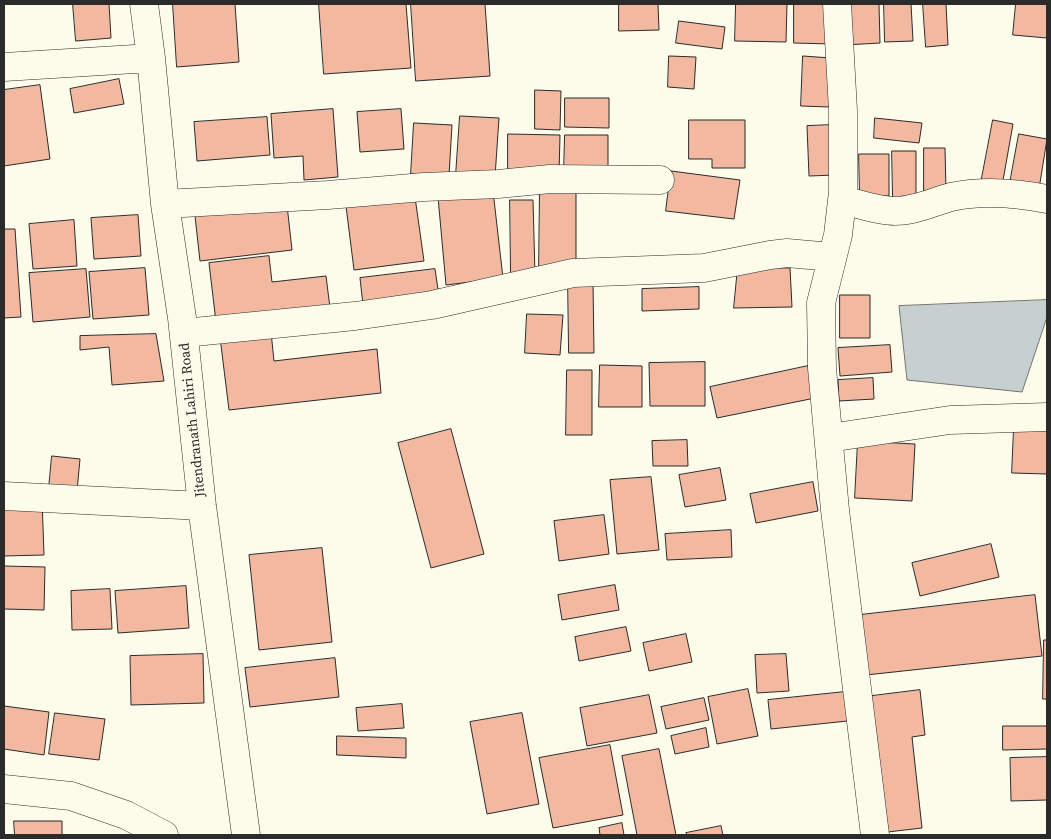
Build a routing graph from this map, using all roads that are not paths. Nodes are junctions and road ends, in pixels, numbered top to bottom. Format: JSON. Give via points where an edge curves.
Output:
{"nodes":[{"id":1,"x":144,"y":4,"type":"edge"},
{"id":2,"x":837,"y":4,"type":"edge"},
{"id":3,"x":151,"y":58,"type":"junction"},
{"id":4,"x":4,"y":67,"type":"edge"},
{"id":5,"x":660,"y":180,"type":"dead end"},
{"id":6,"x":1047,"y":199,"type":"edge"},
{"id":7,"x":842,"y":200,"type":"junction"},
{"id":8,"x":164,"y":204,"type":"junction"},
{"id":9,"x":832,"y":257,"type":"junction"},
{"id":10,"x":184,"y":333,"type":"junction"},
{"id":11,"x":1047,"y":417,"type":"edge"},
{"id":12,"x":829,"y":438,"type":"junction"},
{"id":13,"x":4,"y":496,"type":"edge"},
{"id":14,"x":202,"y":506,"type":"junction"},
{"id":15,"x":4,"y":789,"type":"edge"},
{"id":16,"x":164,"y":835,"type":"edge"},
{"id":17,"x":246,"y":835,"type":"edge"},
{"id":18,"x":875,"y":835,"type":"edge"}],
"edges":[{"from":1,"to":3,"type":"street","name":"Jitendranath Lahiri Road"},
{"from":2,"to":7,"type":"street","via":[[843,110]]},
{"from":3,"to":4,"type":"street"},
{"from":3,"to":8,"type":"street","name":"Jitendranath Lahiri Road"},
{"from":5,"to":8,"type":"street","via":[[550,179]]},
{"from":6,"to":7,"type":"street","via":[[1025,195],[969,194],[897,211]]},
{"from":7,"to":9,"type":"street"},
{"from":8,"to":10,"type":"street","name":"Jitendranath Lahiri Road"},
{"from":9,"to":10,"type":"street","via":[[787,253],[704,268],[573,273],[422,307]]},
{"from":9,"to":12,"type":"street","via":[[821,302],[822,368]]},
{"from":10,"to":14,"type":"street","name":"Jitendranath Lahiri Road"},
{"from":11,"to":12,"type":"street","via":[[950,420]]},
{"from":12,"to":18,"type":"street"},
{"from":13,"to":14,"type":"street"},
{"from":14,"to":17,"type":"street","name":"Jitendranath Lahiri Road"},
{"from":15,"to":16,"type":"street","via":[[71,796],[126,815]]}]}
